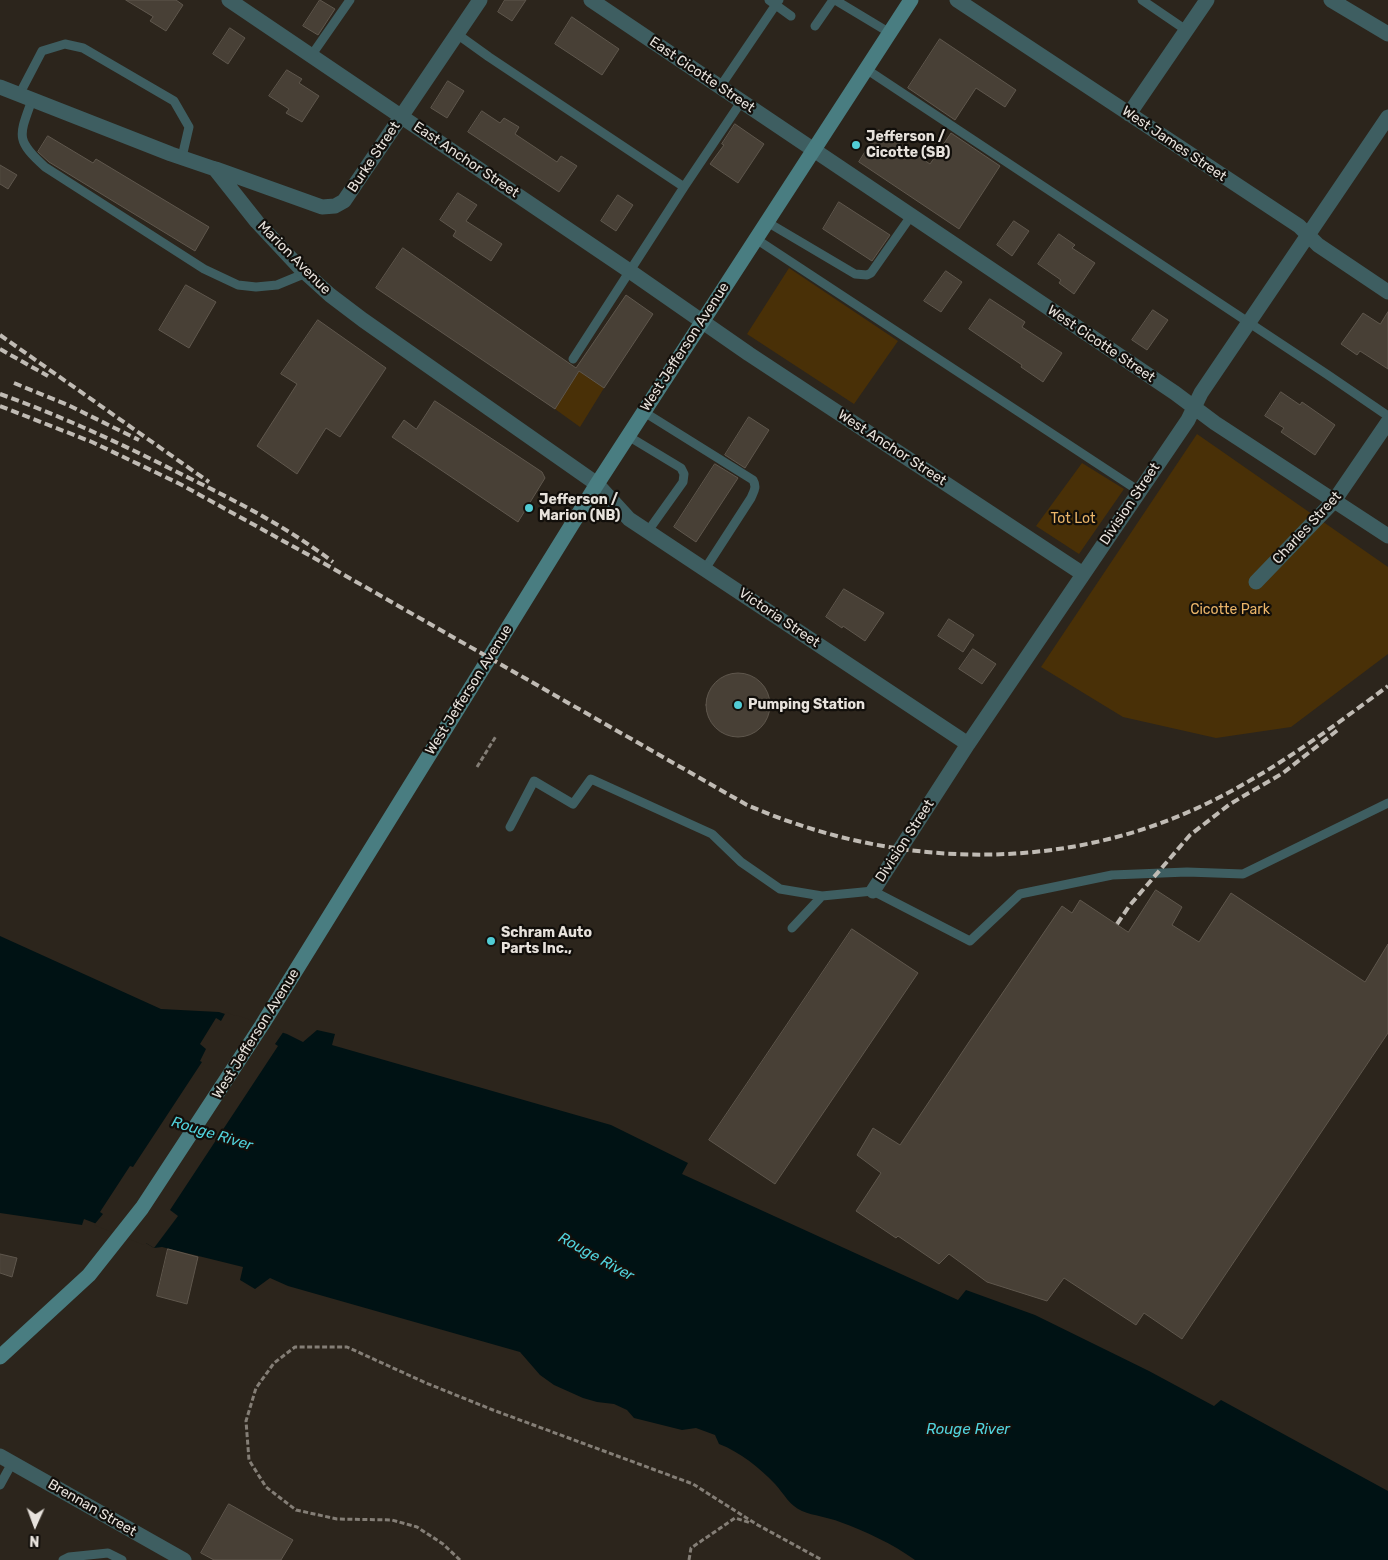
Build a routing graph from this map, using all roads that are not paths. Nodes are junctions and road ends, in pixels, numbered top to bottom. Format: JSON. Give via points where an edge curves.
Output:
{"nodes":[{"id":1,"x":229,"y":0,"type":"edge"},
{"id":2,"x":350,"y":0,"type":"edge"},
{"id":3,"x":480,"y":0,"type":"edge"},
{"id":4,"x":591,"y":0,"type":"edge"},
{"id":5,"x":834,"y":0,"type":"edge"},
{"id":6,"x":911,"y":0,"type":"edge"},
{"id":7,"x":957,"y":0,"type":"edge"},
{"id":8,"x":1142,"y":0,"type":"edge"},
{"id":9,"x":1207,"y":0,"type":"edge"},
{"id":10,"x":1332,"y":0,"type":"edge"},
{"id":11,"x":775,"y":2,"type":"edge"},
{"id":12,"x":791,"y":16,"type":"dead end"},
{"id":13,"x":815,"y":26,"type":"dead end"},
{"id":14,"x":1186,"y":30,"type":"junction"},
{"id":15,"x":890,"y":33,"type":"junction"},
{"id":16,"x":457,"y":34,"type":"junction"},
{"id":17,"x":1388,"y":34,"type":"edge"},
{"id":18,"x":311,"y":56,"type":"junction"},
{"id":19,"x":866,"y":69,"type":"junction"},
{"id":20,"x":0,"y":87,"type":"edge"},
{"id":21,"x":720,"y":87,"type":"junction"},
{"id":22,"x":26,"y":97,"type":"junction"},
{"id":23,"x":741,"y":102,"type":"junction"},
{"id":24,"x":1129,"y":114,"type":"junction"},
{"id":25,"x":402,"y":116,"type":"junction"},
{"id":26,"x":1388,"y":117,"type":"edge"},
{"id":27,"x":813,"y":151,"type":"junction"},
{"id":28,"x":182,"y":158,"type":"junction"},
{"id":29,"x":216,"y":169,"type":"junction"},
{"id":30,"x":684,"y":187,"type":"junction"},
{"id":31,"x":911,"y":216,"type":"junction"},
{"id":32,"x":766,"y":222,"type":"junction"},
{"id":33,"x":1308,"y":236,"type":"junction"},
{"id":34,"x":756,"y":239,"type":"junction"},
{"id":35,"x":629,"y":271,"type":"junction"},
{"id":36,"x":306,"y":273,"type":"junction"},
{"id":37,"x":1388,"y":292,"type":"edge"},
{"id":38,"x":702,"y":321,"type":"junction"},
{"id":39,"x":1248,"y":323,"type":"junction"},
{"id":40,"x":574,"y":359,"type":"dead end"},
{"id":41,"x":1194,"y":407,"type":"junction"},
{"id":42,"x":644,"y":412,"type":"junction"},
{"id":43,"x":1388,"y":416,"type":"edge"},
{"id":44,"x":1388,"y":422,"type":"edge"},
{"id":45,"x":628,"y":436,"type":"junction"},
{"id":46,"x":597,"y":484,"type":"junction"},
{"id":47,"x":1139,"y":491,"type":"junction"},
{"id":48,"x":1334,"y":501,"type":"junction"},
{"id":49,"x":648,"y":531,"type":"junction"},
{"id":50,"x":1388,"y":536,"type":"edge"},
{"id":51,"x":705,"y":569,"type":"junction"},
{"id":52,"x":1083,"y":574,"type":"junction"},
{"id":53,"x":1256,"y":582,"type":"dead end"},
{"id":54,"x":968,"y":744,"type":"junction"},
{"id":55,"x":1388,"y":803,"type":"edge"},
{"id":56,"x":510,"y":827,"type":"dead end"},
{"id":57,"x":872,"y":891,"type":"junction"},
{"id":58,"x":822,"y":896,"type":"junction"},
{"id":59,"x":792,"y":928,"type":"dead end"},
{"id":60,"x":0,"y":1357,"type":"edge"},
{"id":61,"x":6,"y":1459,"type":"edge"},
{"id":62,"x":0,"y":1485,"type":"edge"},
{"id":63,"x":63,"y":1560,"type":"edge"},
{"id":64,"x":122,"y":1560,"type":"edge"},
{"id":65,"x":184,"y":1560,"type":"edge"}],
"edges":[{"from":1,"to":18,"type":"street","name":"East Anchor Street"},
{"from":2,"to":18,"type":"lane"},
{"from":3,"to":16,"type":"street","name":"Burke Street"},
{"from":4,"to":21,"type":"street","name":"East Cicotte Street"},
{"from":5,"to":13,"type":"lane"},
{"from":5,"to":15,"type":"lane"},
{"from":6,"to":15,"type":"main road","name":"West Jefferson Avenue"},
{"from":7,"to":24,"type":"street","name":"West James Street"},
{"from":8,"to":14,"type":"lane"},
{"from":9,"to":14,"type":"street"},
{"from":10,"to":17,"type":"street"},
{"from":11,"to":12,"type":"lane"},
{"from":11,"to":21,"type":"lane"},
{"from":14,"to":24,"type":"street"},
{"from":15,"to":19,"type":"main road","name":"West Jefferson Avenue"},
{"from":16,"to":25,"type":"street","name":"Burke Street"},
{"from":16,"to":30,"type":"lane"},
{"from":18,"to":25,"type":"street","name":"East Anchor Street"},
{"from":19,"to":27,"type":"main road","name":"West Jefferson Avenue"},
{"from":19,"to":39,"type":"lane"},
{"from":20,"to":22,"type":"street"},
{"from":21,"to":23,"type":"street","name":"East Cicotte Street"},
{"from":22,"to":28,"type":"street"},
{"from":22,"to":28,"type":"lane","via":[[42,51],[65,44],[83,48],[174,101],[189,127]]},
{"from":22,"to":36,"type":"lane","via":[[22,135],[30,154],[45,167],[204,269],[238,285],[256,287],[277,286]]},
{"from":23,"to":27,"type":"street","name":"East Cicotte Street"},
{"from":23,"to":30,"type":"lane"},
{"from":24,"to":33,"type":"street","name":"West James Street","via":[[1299,226]]},
{"from":25,"to":29,"type":"street","name":"Burke Street","via":[[344,201],[335,206],[322,207]]},
{"from":25,"to":35,"type":"street","name":"East Anchor Street"},
{"from":26,"to":33,"type":"street","name":"Division Street"},
{"from":27,"to":31,"type":"street","name":"West Cicotte Street"},
{"from":27,"to":32,"type":"main road","name":"West Jefferson Avenue"},
{"from":28,"to":29,"type":"street"},
{"from":29,"to":36,"type":"street","name":"Marion Avenue","via":[[257,222]]},
{"from":30,"to":35,"type":"lane"},
{"from":31,"to":32,"type":"lane","via":[[871,273],[862,276]]},
{"from":31,"to":41,"type":"street","name":"West Cicotte Street"},
{"from":32,"to":34,"type":"main road","name":"West Jefferson Avenue"},
{"from":33,"to":37,"type":"street","name":"West James Street"},
{"from":33,"to":39,"type":"street","name":"Division Street"},
{"from":34,"to":38,"type":"main road","name":"West Jefferson Avenue"},
{"from":34,"to":47,"type":"lane"},
{"from":35,"to":38,"type":"street","name":"East Anchor Street"},
{"from":35,"to":40,"type":"lane"},
{"from":36,"to":46,"type":"street","name":"Marion Avenue","via":[[363,320]]},
{"from":38,"to":42,"type":"main road","name":"West Jefferson Avenue"},
{"from":38,"to":52,"type":"street","name":"West Anchor Street"},
{"from":39,"to":41,"type":"street","name":"Division Street"},
{"from":39,"to":43,"type":"lane"},
{"from":41,"to":47,"type":"street","name":"Division Street"},
{"from":41,"to":48,"type":"street","name":"West Cicotte Street"},
{"from":42,"to":45,"type":"main road","name":"West Jefferson Avenue"},
{"from":42,"to":51,"type":"lane","via":[[755,484],[751,498]]},
{"from":44,"to":48,"type":"street","name":"Charles Street"},
{"from":45,"to":46,"type":"main road","name":"West Jefferson Avenue"},
{"from":45,"to":49,"type":"lane","via":[[681,468],[684,474],[683,482]]},
{"from":46,"to":49,"type":"street","name":"Victoria Street","via":[[629,519]]},
{"from":46,"to":60,"type":"main road","name":"West Jefferson Avenue","via":[[262,1025],[142,1208],[88,1275]]},
{"from":47,"to":52,"type":"street","name":"Division Street"},
{"from":48,"to":50,"type":"street","name":"West Cicotte Street"},
{"from":48,"to":53,"type":"street","name":"Charles Street"},
{"from":49,"to":51,"type":"street","name":"Victoria Street"},
{"from":51,"to":54,"type":"street","name":"Victoria Street"},
{"from":52,"to":54,"type":"street","name":"Division Street"},
{"from":54,"to":57,"type":"street","name":"Division Street"},
{"from":55,"to":57,"type":"lane","via":[[1243,874],[1112,875],[1020,894],[970,941]]},
{"from":56,"to":58,"type":"lane","via":[[534,781],[573,804],[591,780],[712,834],[741,862],[780,888]]},
{"from":57,"to":58,"type":"lane"},
{"from":58,"to":59,"type":"lane"},
{"from":61,"to":62,"type":"lane"},
{"from":61,"to":65,"type":"street","name":"Brennan Street"},
{"from":63,"to":64,"type":"lane","via":[[108,1552]]}]}
